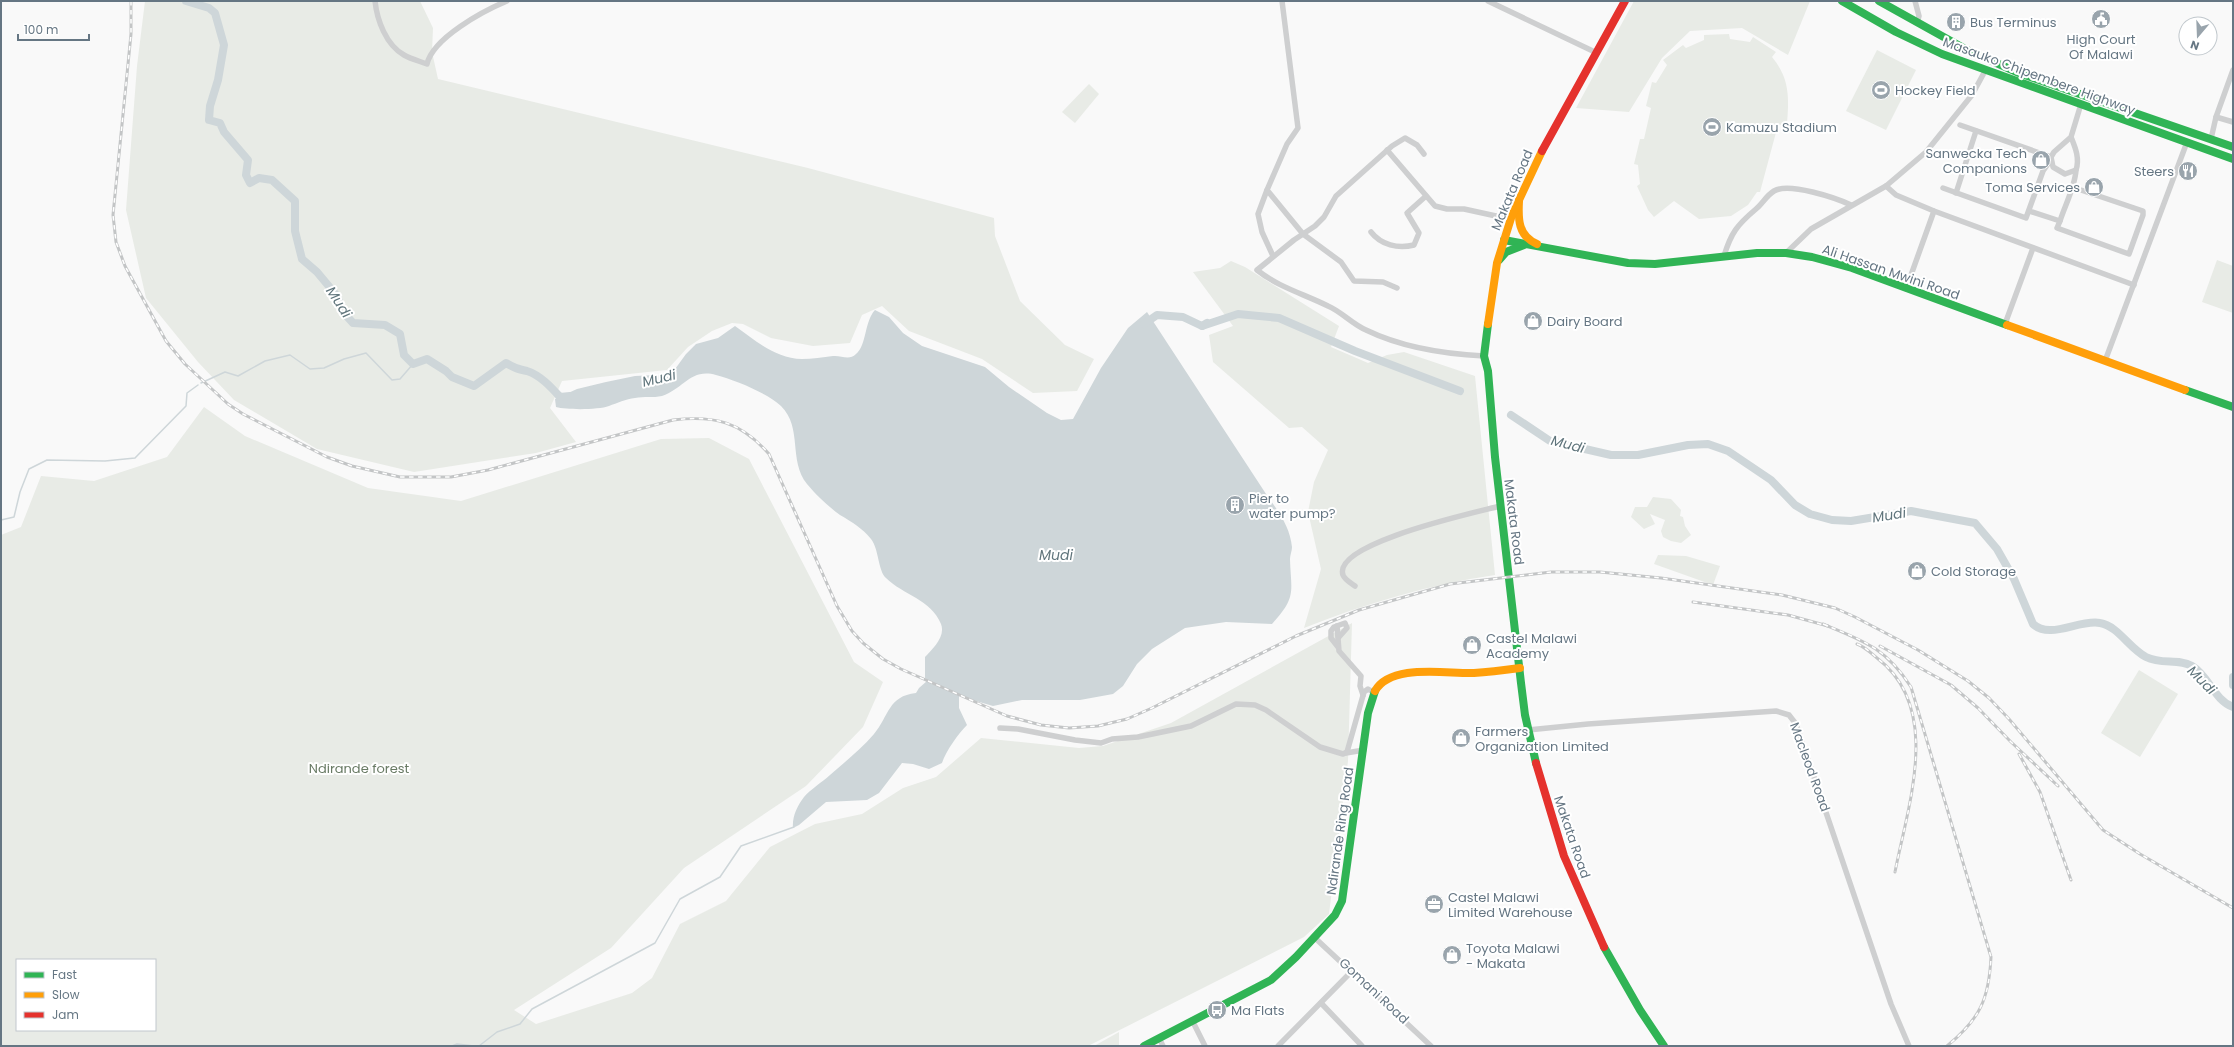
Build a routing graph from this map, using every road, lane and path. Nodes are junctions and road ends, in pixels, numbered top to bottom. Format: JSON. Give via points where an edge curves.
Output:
{"nodes":[{"id":1,"x":375,"y":1,"type":"edge"},
{"id":2,"x":507,"y":1,"type":"edge"},
{"id":3,"x":1282,"y":1,"type":"edge"},
{"id":4,"x":1488,"y":1,"type":"edge"},
{"id":5,"x":1625,"y":1,"type":"edge"},
{"id":6,"x":1842,"y":1,"type":"edge"},
{"id":7,"x":1879,"y":1,"type":"edge"},
{"id":8,"x":1916,"y":1,"type":"edge"},
{"id":9,"x":1914,"y":21,"type":"junction"},
{"id":10,"x":1896,"y":32,"type":"junction"},
{"id":11,"x":1597,"y":53,"type":"junction"},
{"id":12,"x":2233,"y":70,"type":"edge"},
{"id":13,"x":1985,"y":71,"type":"junction"},
{"id":14,"x":2081,"y":104,"type":"junction"},
{"id":15,"x":2216,"y":117,"type":"junction"},
{"id":16,"x":2233,"y":122,"type":"edge"},
{"id":17,"x":1960,"y":125,"type":"dead end"},
{"id":18,"x":1976,"y":131,"type":"junction"},
{"id":19,"x":2071,"y":137,"type":"junction"},
{"id":20,"x":2211,"y":139,"type":"junction"},
{"id":21,"x":2187,"y":142,"type":"junction"},
{"id":22,"x":2233,"y":147,"type":"edge"},
{"id":23,"x":1387,"y":150,"type":"junction"},
{"id":24,"x":1424,"y":154,"type":"dead end"},
{"id":25,"x":2050,"y":159,"type":"junction"},
{"id":26,"x":2233,"y":159,"type":"edge"},
{"id":27,"x":2076,"y":170,"type":"junction"},
{"id":28,"x":1886,"y":186,"type":"junction"},
{"id":29,"x":2072,"y":187,"type":"junction"},
{"id":30,"x":1942,"y":188,"type":"dead end"},
{"id":31,"x":1267,"y":190,"type":"junction"},
{"id":32,"x":1956,"y":193,"type":"junction"},
{"id":33,"x":1426,"y":196,"type":"junction"},
{"id":34,"x":1519,"y":198,"type":"junction"},
{"id":35,"x":1852,"y":205,"type":"junction"},
{"id":36,"x":1934,"y":211,"type":"junction"},
{"id":37,"x":2030,"y":211,"type":"junction"},
{"id":38,"x":1512,"y":215,"type":"junction"},
{"id":39,"x":2060,"y":221,"type":"junction"},
{"id":40,"x":1371,"y":232,"type":"dead end"},
{"id":41,"x":1303,"y":234,"type":"junction"},
{"id":42,"x":1504,"y":240,"type":"junction"},
{"id":43,"x":1529,"y":245,"type":"junction"},
{"id":44,"x":1544,"y":246,"type":"junction"},
{"id":45,"x":2033,"y":248,"type":"junction"},
{"id":46,"x":1786,"y":252,"type":"junction"},
{"id":47,"x":1273,"y":256,"type":"junction"},
{"id":48,"x":1724,"y":256,"type":"junction"},
{"id":49,"x":1497,"y":263,"type":"junction"},
{"id":50,"x":2134,"y":285,"type":"junction"},
{"id":51,"x":1397,"y":288,"type":"dead end"},
{"id":52,"x":1906,"y":289,"type":"junction"},
{"id":53,"x":2005,"y":324,"type":"junction"},
{"id":54,"x":1484,"y":356,"type":"junction"},
{"id":55,"x":2105,"y":362,"type":"junction"},
{"id":56,"x":2233,"y":407,"type":"edge"},
{"id":57,"x":1500,"y":506,"type":"junction"},
{"id":58,"x":1355,"y":586,"type":"dead end"},
{"id":59,"x":1337,"y":626,"type":"junction"},
{"id":60,"x":1339,"y":637,"type":"junction"},
{"id":61,"x":1338,"y":646,"type":"junction"},
{"id":62,"x":1520,"y":668,"type":"junction"},
{"id":63,"x":1373,"y":692,"type":"junction"},
{"id":64,"x":1363,"y":696,"type":"junction"},
{"id":65,"x":1000,"y":728,"type":"dead end"},
{"id":66,"x":1528,"y":730,"type":"junction"},
{"id":67,"x":1364,"y":750,"type":"junction"},
{"id":68,"x":1346,"y":753,"type":"junction"},
{"id":69,"x":1315,"y":938,"type":"junction"},
{"id":70,"x":1352,"y":971,"type":"junction"},
{"id":71,"x":1322,"y":1003,"type":"junction"},
{"id":72,"x":1192,"y":1020,"type":"junction"},
{"id":73,"x":1159,"y":1038,"type":"junction"},
{"id":74,"x":1144,"y":1046,"type":"edge"},
{"id":75,"x":1163,"y":1046,"type":"edge"},
{"id":76,"x":1205,"y":1046,"type":"edge"},
{"id":77,"x":1278,"y":1046,"type":"edge"},
{"id":78,"x":1362,"y":1046,"type":"edge"},
{"id":79,"x":1431,"y":1046,"type":"edge"},
{"id":80,"x":1664,"y":1046,"type":"edge"},
{"id":81,"x":1909,"y":1046,"type":"edge"}],
"edges":[{"from":1,"to":2,"type":"street","via":[[381,25],[394,45],[403,54],[427,64],[432,52],[447,37],[477,16]]},
{"from":3,"to":31,"type":"street","via":[[1298,128],[1287,144]]},
{"from":4,"to":11,"type":"street"},
{"from":5,"to":11,"type":"main road","name":"Makata Road"},
{"from":6,"to":10,"type":"main road","name":"Masauko Chipembere Highway"},
{"from":7,"to":9,"type":"main road","name":"Masauko Chipembere Highway"},
{"from":8,"to":9,"type":"street","via":[[1919,16]]},
{"from":9,"to":10,"type":"main road"},
{"from":9,"to":20,"type":"main road","name":"Masauko Chipembere Highway","via":[[1968,50],[2019,73]]},
{"from":10,"to":13,"type":"main road","name":"Masauko Chipembere Highway"},
{"from":11,"to":34,"type":"main road","name":"Makata Road","via":[[1538,158]]},
{"from":12,"to":15,"type":"street"},
{"from":13,"to":14,"type":"main road","name":"Masauko Chipembere Highway"},
{"from":13,"to":28,"type":"street","via":[[1972,95],[1926,152]]},
{"from":14,"to":19,"type":"street"},
{"from":14,"to":21,"type":"main road","name":"Masauko Chipembere Highway"},
{"from":15,"to":16,"type":"street"},
{"from":15,"to":20,"type":"street"},
{"from":17,"to":18,"type":"street"},
{"from":18,"to":25,"type":"street"},
{"from":18,"to":32,"type":"street"},
{"from":19,"to":25,"type":"street"},
{"from":19,"to":27,"type":"street","via":[[2078,159]]},
{"from":20,"to":22,"type":"main road","name":"Masauko Chipembere Highway"},
{"from":21,"to":26,"type":"main road","name":"Masauko Chipembere Highway"},
{"from":21,"to":50,"type":"street"},
{"from":23,"to":24,"type":"street","via":[[1405,138],[1417,145]]},
{"from":23,"to":33,"type":"street"},
{"from":23,"to":41,"type":"street","via":[[1336,196],[1320,222]]},
{"from":25,"to":27,"type":"street","via":[[2056,171],[2066,174]]},
{"from":25,"to":37,"type":"street","via":[[2043,171]]},
{"from":27,"to":29,"type":"street"},
{"from":28,"to":35,"type":"street"},
{"from":28,"to":36,"type":"street","via":[[1896,195]]},
{"from":29,"to":39,"type":"street"},
{"from":29,"to":39,"type":"street","via":[[2143,211],[2143,216],[2129,254],[2061,231],[2057,228]]},
{"from":30,"to":32,"type":"street"},
{"from":31,"to":41,"type":"street"},
{"from":31,"to":47,"type":"street","via":[[1258,214],[1262,232]]},
{"from":32,"to":37,"type":"street","via":[[2024,218],[2028,217]]},
{"from":33,"to":38,"type":"street","via":[[1435,206],[1447,209],[1464,209],[1496,216]]},
{"from":33,"to":40,"type":"street","via":[[1407,213],[1419,233],[1414,245],[1398,246],[1383,243]]},
{"from":34,"to":38,"type":"main road","name":"Makata Road"},
{"from":34,"to":44,"type":"main road","via":[[1520,230],[1531,242]]},
{"from":35,"to":46,"type":"street","via":[[1811,229]]},
{"from":35,"to":48,"type":"street","via":[[1821,194],[1792,189],[1774,191],[1741,221],[1731,235]]},
{"from":36,"to":45,"type":"street"},
{"from":36,"to":52,"type":"street"},
{"from":37,"to":39,"type":"street"},
{"from":38,"to":42,"type":"main road","name":"Makata Road"},
{"from":41,"to":47,"type":"street"},
{"from":41,"to":51,"type":"street","via":[[1341,262],[1354,282],[1383,282]]},
{"from":42,"to":43,"type":"main road","name":"Ali Hassan Mwini Road"},
{"from":42,"to":49,"type":"main road","name":"Makata Road"},
{"from":43,"to":44,"type":"main road","name":"Ali Hassan Mwini Road"},
{"from":43,"to":49,"type":"main road","via":[[1506,252]]},
{"from":44,"to":48,"type":"main road","name":"Ali Hassan Mwini Road","via":[[1628,263],[1655,264]]},
{"from":45,"to":50,"type":"street"},
{"from":45,"to":53,"type":"street"},
{"from":46,"to":48,"type":"main road","name":"Ali Hassan Mwini Road"},
{"from":46,"to":52,"type":"main road","name":"Ali Hassan Mwini Road","via":[[1852,268]]},
{"from":47,"to":54,"type":"street","via":[[1257,270],[1269,280],[1329,306],[1365,330],[1433,352]]},
{"from":49,"to":54,"type":"main road","name":"Makata Road"},
{"from":50,"to":55,"type":"street"},
{"from":52,"to":53,"type":"main road","name":"Ali Hassan Mwini Road"},
{"from":53,"to":55,"type":"main road","name":"Ali Hassan Mwini Road"},
{"from":54,"to":57,"type":"main road","name":"Makata Road","via":[[1488,371]]},
{"from":55,"to":56,"type":"main road","name":"Ali Hassan Mwini Road"},
{"from":57,"to":58,"type":"street","via":[[1390,537],[1356,553],[1343,572]]},
{"from":57,"to":62,"type":"main road","name":"Makata Road"},
{"from":59,"to":60,"type":"street"},
{"from":59,"to":60,"type":"street","via":[[1344,623],[1347,625]]},
{"from":59,"to":61,"type":"street","via":[[1331,629],[1330,633]]},
{"from":60,"to":61,"type":"street"},
{"from":61,"to":64,"type":"street","via":[[1343,658],[1361,676]]},
{"from":62,"to":63,"type":"main road","via":[[1469,673],[1402,674],[1383,681]]},
{"from":62,"to":66,"type":"main road","name":"Makata Road"},
{"from":63,"to":64,"type":"street","via":[[1368,689]]},
{"from":63,"to":67,"type":"main road","name":"Ndirande Ring Road"},
{"from":64,"to":68,"type":"street"},
{"from":65,"to":68,"type":"street","via":[[1100,743],[1191,726],[1228,706],[1246,704],[1266,710],[1320,747],[1340,754]]},
{"from":66,"to":80,"type":"main road","name":"Makata Road","via":[[1547,806],[1584,906],[1620,977]]},
{"from":66,"to":81,"type":"street","name":"Macleod Road","via":[[1776,711],[1789,715],[1796,724],[1891,1004]]},
{"from":67,"to":68,"type":"street"},
{"from":67,"to":69,"type":"main road","name":"Ndirande Ring Road","via":[[1342,901],[1335,915]]},
{"from":69,"to":70,"type":"street","name":"Gomani Road"},
{"from":69,"to":72,"type":"main road","name":"Ndirande Ring Road","via":[[1271,980]]},
{"from":70,"to":71,"type":"street"},
{"from":70,"to":79,"type":"street","name":"Gomani Road"},
{"from":71,"to":77,"type":"street"},
{"from":71,"to":78,"type":"street"},
{"from":72,"to":73,"type":"main road","name":"Ndirande Ring Road"},
{"from":72,"to":76,"type":"street"},
{"from":73,"to":74,"type":"main road","name":"Ndirande Ring Road"},
{"from":73,"to":75,"type":"street"}]}
